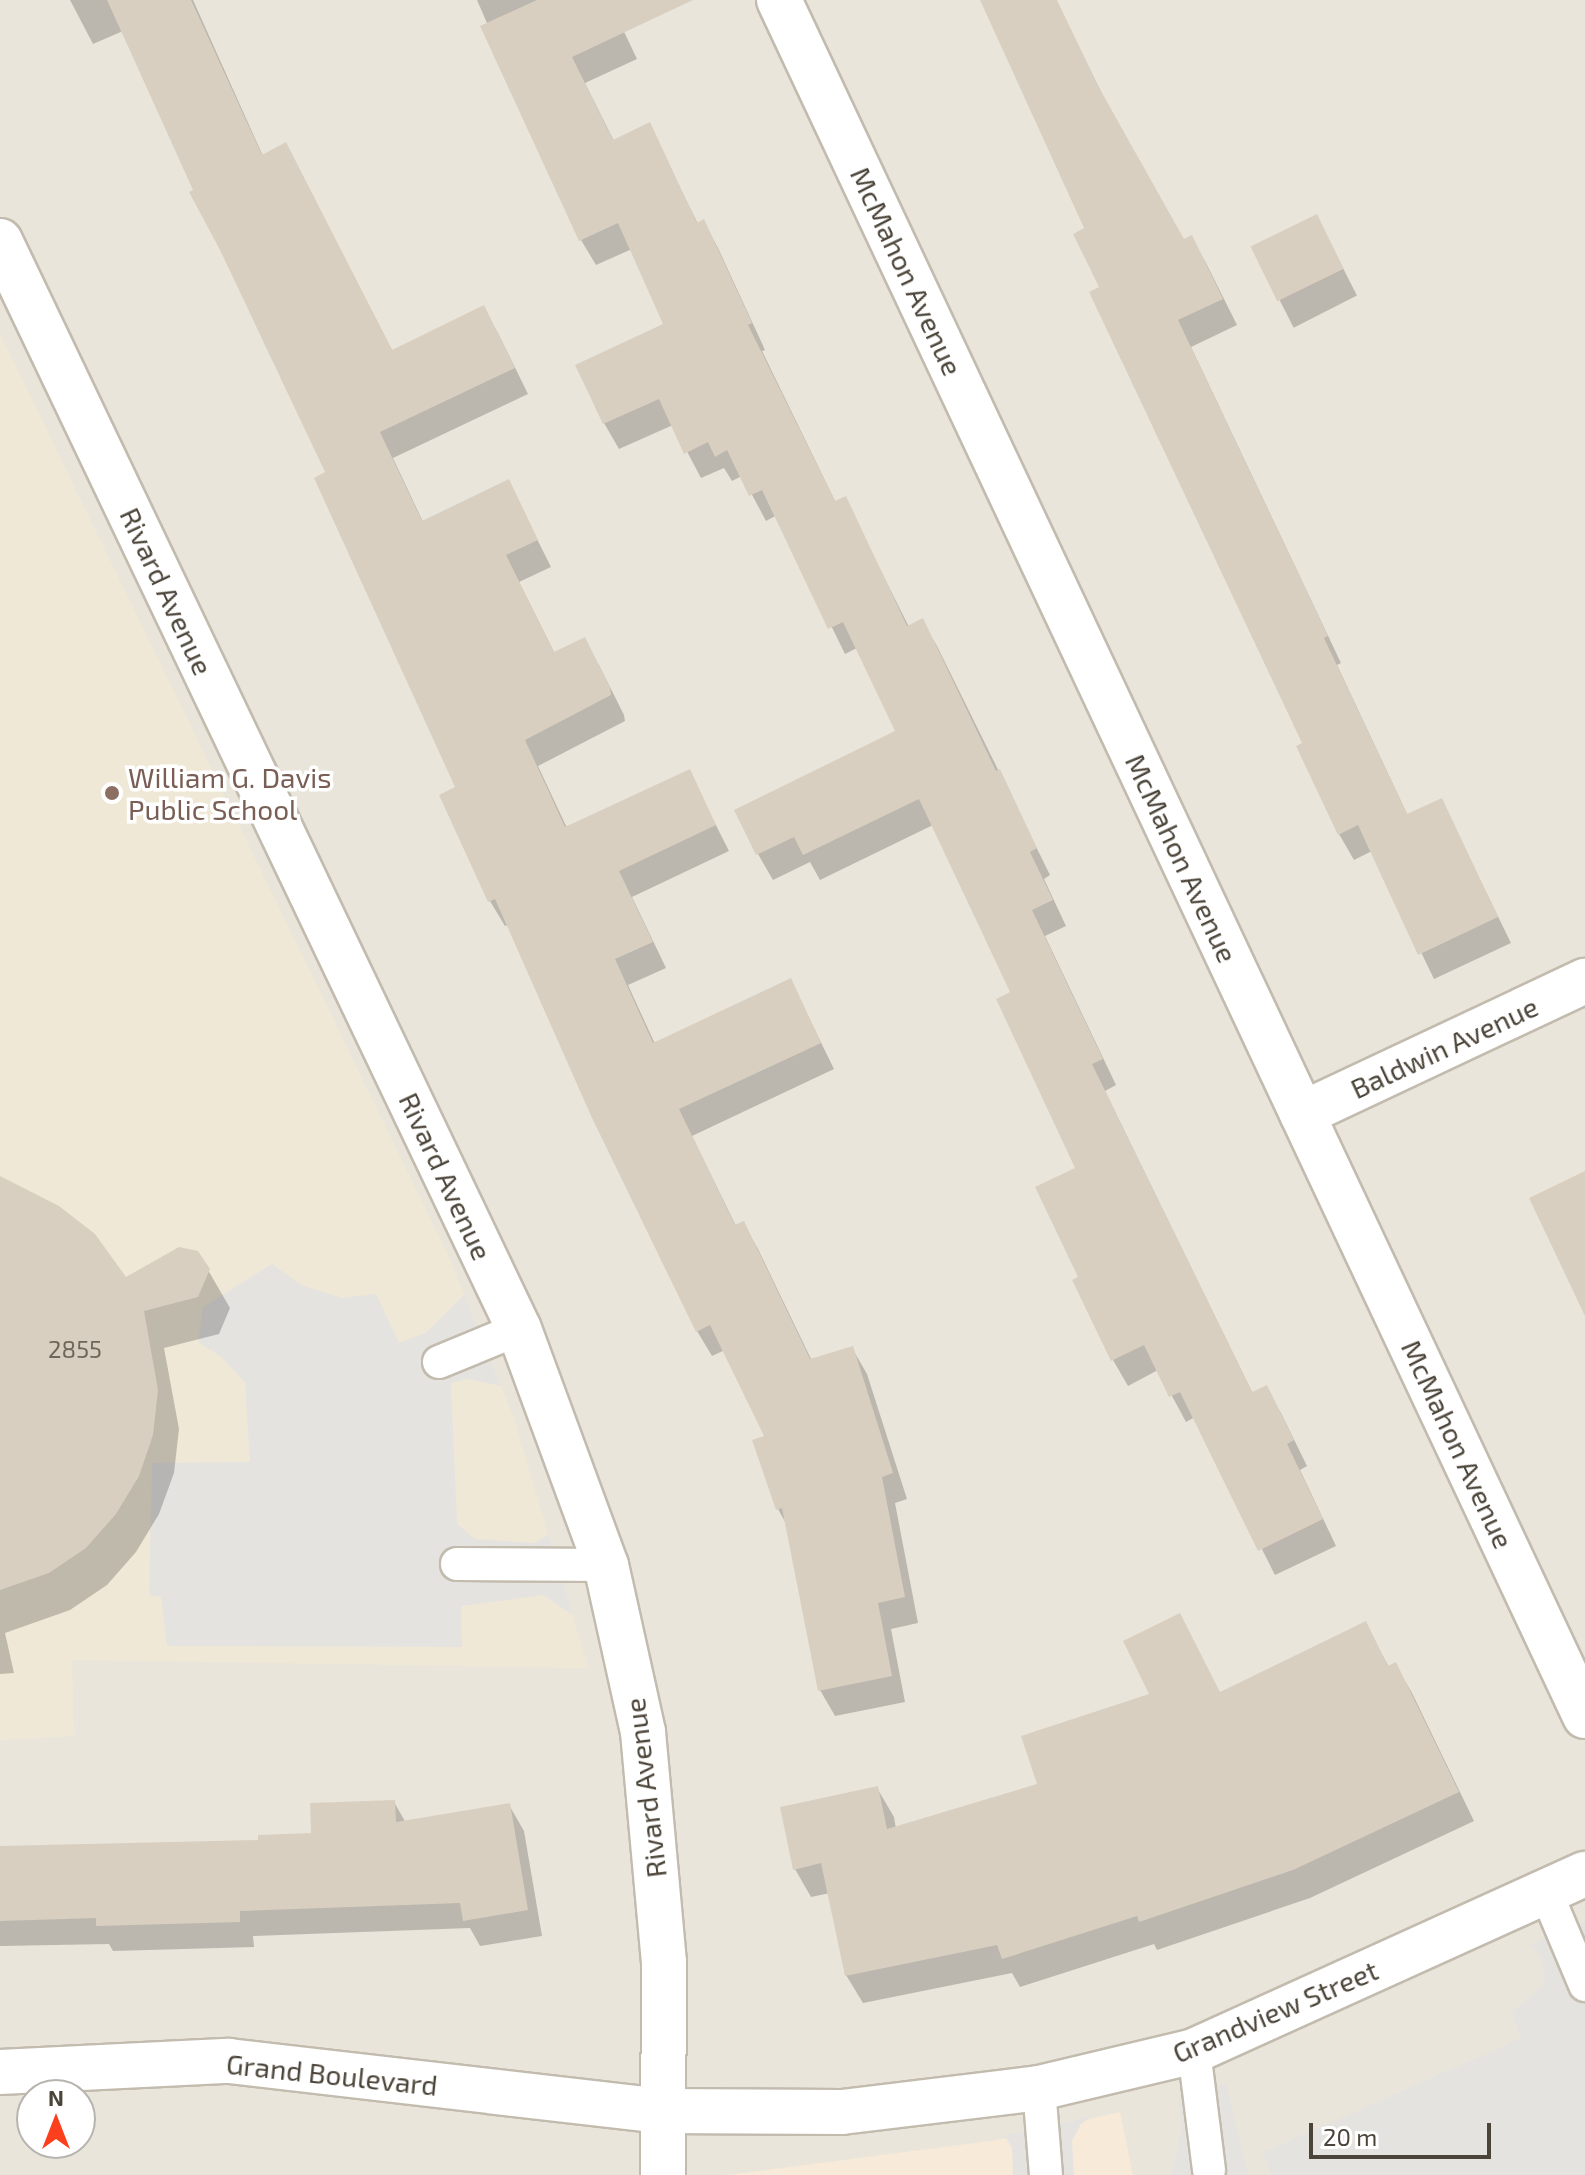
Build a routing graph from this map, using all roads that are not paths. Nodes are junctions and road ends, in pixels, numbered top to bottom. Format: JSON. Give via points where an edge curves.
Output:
{"nodes":[{"id":1,"x":779,"y":0,"type":"edge"},
{"id":2,"x":0,"y":241,"type":"edge"},
{"id":3,"x":1585,"y":981,"type":"edge"},
{"id":4,"x":1302,"y":1114,"type":"junction"},
{"id":5,"x":519,"y":1329,"type":"junction"},
{"id":6,"x":439,"y":1362,"type":"dead end"},
{"id":7,"x":457,"y":1564,"type":"dead end"},
{"id":8,"x":606,"y":1565,"type":"junction"},
{"id":9,"x":1585,"y":1716,"type":"edge"},
{"id":10,"x":1585,"y":1874,"type":"edge"},
{"id":11,"x":1546,"y":1892,"type":"junction"},
{"id":12,"x":1585,"y":1985,"type":"edge"},
{"id":13,"x":1194,"y":2051,"type":"junction"},
{"id":14,"x":0,"y":2072,"type":"edge"},
{"id":15,"x":1039,"y":2088,"type":"junction"},
{"id":16,"x":663,"y":2111,"type":"junction"},
{"id":17,"x":1209,"y":2170,"type":"dead end"},
{"id":18,"x":663,"y":2175,"type":"edge"},
{"id":19,"x":1046,"y":2175,"type":"edge"}],
"edges":[{"from":1,"to":4,"type":"street","name":"McMahon Avenue"},
{"from":2,"to":5,"type":"street","name":"Rivard Avenue"},
{"from":3,"to":4,"type":"street","name":"Baldwin Avenue"},
{"from":4,"to":9,"type":"street","name":"McMahon Avenue"},
{"from":5,"to":6,"type":"lane"},
{"from":5,"to":8,"type":"street","name":"Rivard Avenue"},
{"from":7,"to":8,"type":"lane"},
{"from":8,"to":16,"type":"street","name":"Rivard Avenue","via":[[643,1732],[664,1962]]},
{"from":10,"to":11,"type":"street","name":"Grandview Street"},
{"from":11,"to":12,"type":"lane"},
{"from":11,"to":13,"type":"street","name":"Grandview Street"},
{"from":13,"to":15,"type":"street","name":"Grandview Street"},
{"from":13,"to":17,"type":"lane"},
{"from":14,"to":16,"type":"street","name":"Grand Boulevard","via":[[229,2061]]},
{"from":15,"to":16,"type":"street","name":"Grandview Street","via":[[842,2112]]},
{"from":15,"to":19,"type":"lane"},
{"from":16,"to":18,"type":"street","name":"Rivard Avenue"}]}
